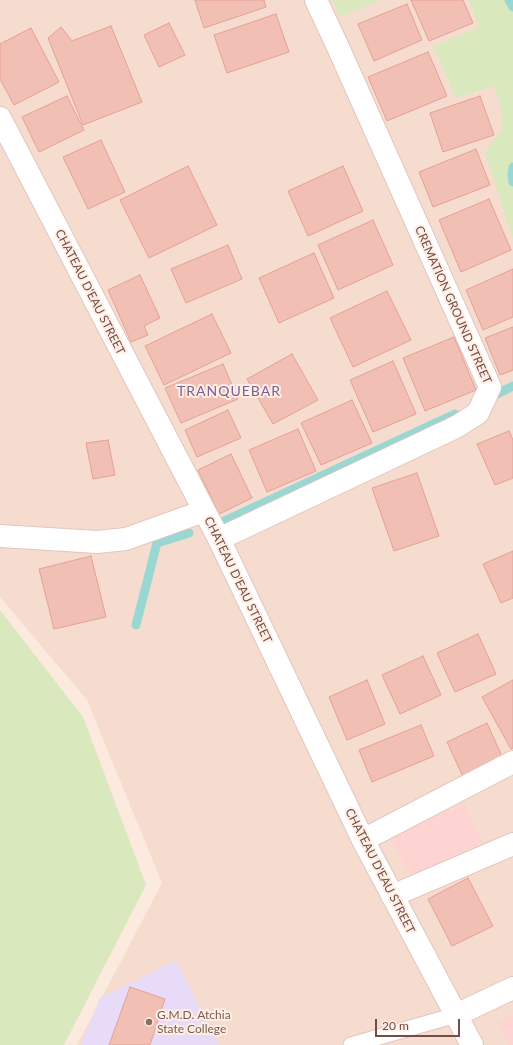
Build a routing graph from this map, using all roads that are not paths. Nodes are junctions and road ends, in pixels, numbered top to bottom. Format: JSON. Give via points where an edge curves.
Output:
{"nodes":[{"id":1,"x":316,"y":0,"type":"edge"},
{"id":2,"x":0,"y":118,"type":"edge"},
{"id":3,"x":204,"y":511,"type":"junction"},
{"id":4,"x":0,"y":536,"type":"edge"},
{"id":5,"x":219,"y":539,"type":"junction"},
{"id":6,"x":513,"y":762,"type":"edge"},
{"id":7,"x":363,"y":840,"type":"junction"},
{"id":8,"x":513,"y":844,"type":"edge"},
{"id":9,"x":392,"y":896,"type":"junction"},
{"id":10,"x":513,"y":988,"type":"edge"},
{"id":11,"x":456,"y":1015,"type":"junction"},
{"id":12,"x":351,"y":1045,"type":"edge"},
{"id":13,"x":472,"y":1045,"type":"edge"}],
"edges":[{"from":1,"to":5,"type":"street","name":"CREMATION GROUND STREET","via":[[490,387],[478,413],[456,427]]},
{"from":2,"to":3,"type":"street","name":"CHATEAU D'EAU STREET"},
{"from":3,"to":4,"type":"street","via":[[126,539],[97,542]]},
{"from":3,"to":5,"type":"street","name":"CHATEAU D'EAU STREET"},
{"from":5,"to":7,"type":"street","name":"CHATEAU D'EAU STREET"},
{"from":6,"to":7,"type":"street"},
{"from":7,"to":9,"type":"street","name":"CHATEAU D'EAU STREET"},
{"from":8,"to":9,"type":"street"},
{"from":9,"to":11,"type":"street","name":"CHATEAU D'EAU STREET"},
{"from":10,"to":11,"type":"street"},
{"from":11,"to":12,"type":"lane"},
{"from":11,"to":13,"type":"street","name":"CHATEAU D'EAU STREET"}]}
